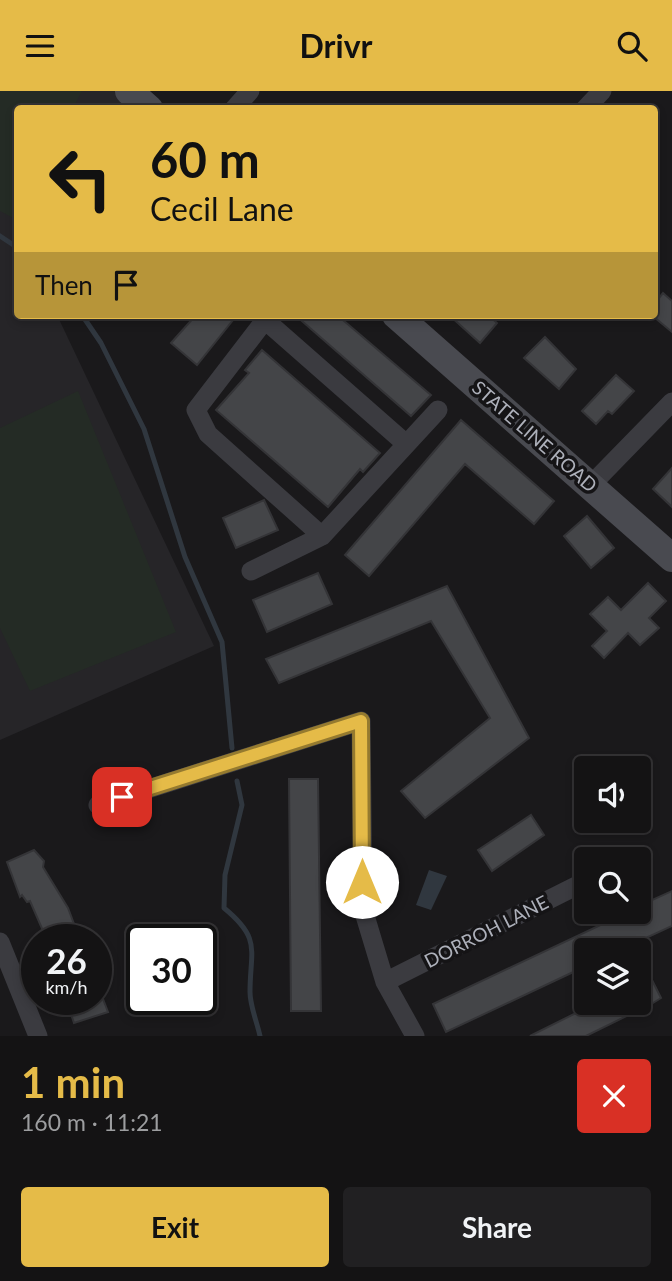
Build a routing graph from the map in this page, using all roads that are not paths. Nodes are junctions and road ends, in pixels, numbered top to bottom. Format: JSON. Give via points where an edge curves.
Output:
{"nodes":[{"id":1,"x":129,"y":91,"type":"edge"},
{"id":2,"x":250,"y":91,"type":"edge"},
{"id":3,"x":602,"y":91,"type":"edge"},
{"id":4,"x":145,"y":105,"type":"edge"},
{"id":5,"x":238,"y":105,"type":"edge"},
{"id":6,"x":589,"y":105,"type":"edge"},
{"id":7,"x":266,"y":319,"type":"edge"},
{"id":8,"x":268,"y":319,"type":"edge"},
{"id":9,"x":401,"y":319,"type":"edge"},
{"id":10,"x":672,"y":402,"type":"edge"},
{"id":11,"x":438,"y":410,"type":"dead end"},
{"id":12,"x":405,"y":443,"type":"junction"},
{"id":13,"x":591,"y":485,"type":"junction"},
{"id":14,"x":322,"y":536,"type":"junction"},
{"id":15,"x":672,"y":558,"type":"edge"},
{"id":16,"x":251,"y":571,"type":"dead end"},
{"id":17,"x":98,"y":805,"type":"dead end"},
{"id":18,"x":574,"y":887,"type":"edge"},
{"id":19,"x":0,"y":942,"type":"edge"},
{"id":20,"x":386,"y":982,"type":"junction"},
{"id":21,"x":38,"y":1036,"type":"edge"},
{"id":22,"x":415,"y":1036,"type":"edge"}],
"edges":[{"from":1,"to":4,"type":"street"},
{"from":2,"to":5,"type":"street"},
{"from":3,"to":6,"type":"street"},
{"from":7,"to":14,"type":"street","via":[[196,410],[208,434]]},
{"from":8,"to":12,"type":"street"},
{"from":9,"to":13,"type":"street","name":"STATE LINE ROAD"},
{"from":10,"to":13,"type":"street"},
{"from":11,"to":12,"type":"street"},
{"from":12,"to":14,"type":"street"},
{"from":13,"to":15,"type":"street","name":"STATE LINE ROAD"},
{"from":14,"to":16,"type":"street"},
{"from":17,"to":20,"type":"street","via":[[361,721],[363,909]]},
{"from":18,"to":20,"type":"street","name":"DORROH LANE"},
{"from":19,"to":21,"type":"street"},
{"from":20,"to":22,"type":"street"}]}
